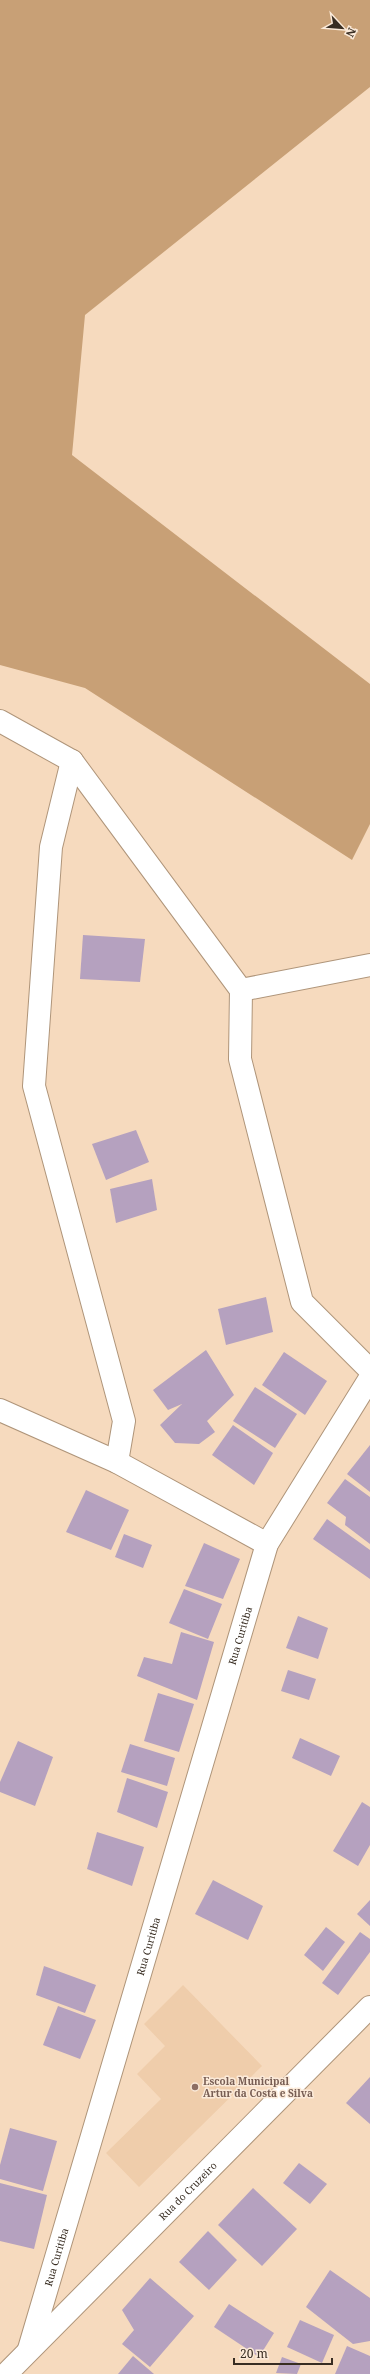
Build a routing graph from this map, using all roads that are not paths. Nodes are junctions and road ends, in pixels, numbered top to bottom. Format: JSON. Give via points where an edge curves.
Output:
{"nodes":[{"id":1,"x":0,"y":721,"type":"edge"},
{"id":2,"x":72,"y":761,"type":"junction"},
{"id":3,"x":370,"y":965,"type":"edge"},
{"id":4,"x":241,"y":990,"type":"junction"},
{"id":5,"x":370,"y":1370,"type":"edge"},
{"id":6,"x":370,"y":1378,"type":"edge"},
{"id":7,"x":0,"y":1410,"type":"edge"},
{"id":8,"x":117,"y":1462,"type":"junction"},
{"id":9,"x":267,"y":1544,"type":"junction"},
{"id":10,"x":370,"y":2007,"type":"edge"},
{"id":11,"x":29,"y":2349,"type":"junction"},
{"id":12,"x":6,"y":2374,"type":"edge"}],
"edges":[{"from":1,"to":2,"type":"street"},
{"from":2,"to":4,"type":"street"},
{"from":2,"to":8,"type":"street","via":[[51,847],[34,1086],[124,1421]]},
{"from":3,"to":4,"type":"street"},
{"from":4,"to":5,"type":"street","via":[[240,1059],[302,1302]]},
{"from":6,"to":9,"type":"street","name":"Rua Curitiba"},
{"from":7,"to":8,"type":"street"},
{"from":8,"to":9,"type":"street"},
{"from":9,"to":11,"type":"street","name":"Rua Curitiba"},
{"from":10,"to":11,"type":"street","name":"Rua do Cruzeiro"},
{"from":11,"to":12,"type":"street","name":"Rua do Cruzeiro"}]}
